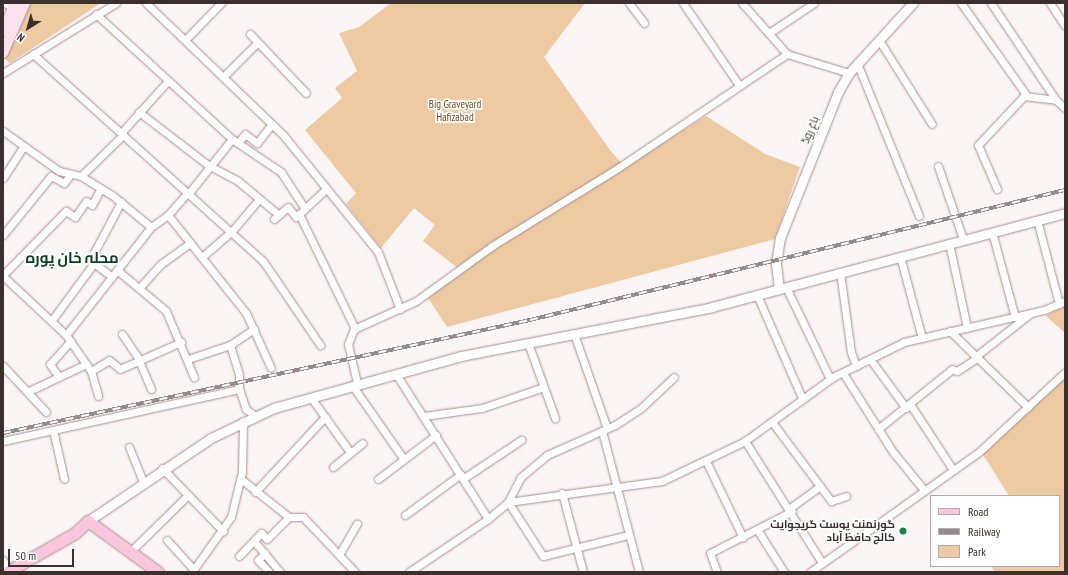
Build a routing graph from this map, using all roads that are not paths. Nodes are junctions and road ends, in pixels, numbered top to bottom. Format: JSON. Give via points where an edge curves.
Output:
{"nodes":[{"id":1,"x":25,"y":3,"type":"edge"},
{"id":2,"x":116,"y":3,"type":"edge"},
{"id":3,"x":146,"y":3,"type":"edge"},
{"id":4,"x":221,"y":3,"type":"edge"},
{"id":5,"x":629,"y":3,"type":"edge"},
{"id":6,"x":684,"y":3,"type":"edge"},
{"id":7,"x":742,"y":3,"type":"edge"},
{"id":8,"x":814,"y":3,"type":"edge"},
{"id":9,"x":913,"y":3,"type":"edge"},
{"id":10,"x":961,"y":3,"type":"edge"},
{"id":11,"x":991,"y":3,"type":"edge"},
{"id":12,"x":1050,"y":3,"type":"edge"},
{"id":13,"x":11,"y":4,"type":"edge"},
{"id":14,"x":96,"y":14,"type":"junction"},
{"id":15,"x":644,"y":23,"type":"dead end"},
{"id":16,"x":1065,"y":26,"type":"edge"},
{"id":17,"x":3,"y":32,"type":"edge"},
{"id":18,"x":769,"y":33,"type":"junction"},
{"id":19,"x":250,"y":34,"type":"dead end"},
{"id":20,"x":185,"y":40,"type":"junction"},
{"id":21,"x":879,"y":40,"type":"junction"},
{"id":22,"x":258,"y":42,"type":"junction"},
{"id":23,"x":3,"y":53,"type":"edge"},
{"id":24,"x":33,"y":54,"type":"junction"},
{"id":25,"x":786,"y":54,"type":"junction"},
{"id":26,"x":857,"y":63,"type":"junction"},
{"id":27,"x":3,"y":73,"type":"edge"},
{"id":28,"x":849,"y":73,"type":"junction"},
{"id":29,"x":223,"y":77,"type":"junction"},
{"id":30,"x":166,"y":82,"type":"junction"},
{"id":31,"x":739,"y":85,"type":"junction"},
{"id":32,"x":306,"y":93,"type":"dead end"},
{"id":33,"x":1027,"y":96,"type":"junction"},
{"id":34,"x":1056,"y":100,"type":"junction"},
{"id":35,"x":1065,"y":108,"type":"edge"},
{"id":36,"x":139,"y":112,"type":"junction"},
{"id":37,"x":272,"y":124,"type":"junction"},
{"id":38,"x":932,"y":124,"type":"dead end"},
{"id":39,"x":3,"y":131,"type":"edge"},
{"id":40,"x":122,"y":134,"type":"junction"},
{"id":41,"x":235,"y":141,"type":"junction"},
{"id":42,"x":24,"y":146,"type":"junction"},
{"id":43,"x":211,"y":166,"type":"junction"},
{"id":44,"x":938,"y":166,"type":"dead end"},
{"id":45,"x":70,"y":175,"type":"junction"},
{"id":46,"x":81,"y":176,"type":"junction"},
{"id":47,"x":3,"y":178,"type":"edge"},
{"id":48,"x":101,"y":188,"type":"junction"},
{"id":49,"x":327,"y":188,"type":"junction"},
{"id":50,"x":997,"y":189,"type":"dead end"},
{"id":51,"x":189,"y":193,"type":"junction"},
{"id":52,"x":259,"y":199,"type":"junction"},
{"id":53,"x":121,"y":202,"type":"junction"},
{"id":54,"x":302,"y":211,"type":"junction"},
{"id":55,"x":1065,"y":213,"type":"edge"},
{"id":56,"x":168,"y":215,"type":"junction"},
{"id":57,"x":919,"y":216,"type":"dead end"},
{"id":58,"x":1037,"y":220,"type":"junction"},
{"id":59,"x":151,"y":227,"type":"junction"},
{"id":60,"x":232,"y":231,"type":"junction"},
{"id":61,"x":992,"y":232,"type":"junction"},
{"id":62,"x":3,"y":235,"type":"edge"},
{"id":63,"x":963,"y":239,"type":"junction"},
{"id":64,"x":190,"y":243,"type":"junction"},
{"id":65,"x":949,"y":243,"type":"junction"},
{"id":66,"x":900,"y":256,"type":"junction"},
{"id":67,"x":202,"y":257,"type":"junction"},
{"id":68,"x":94,"y":263,"type":"junction"},
{"id":69,"x":117,"y":270,"type":"junction"},
{"id":70,"x":840,"y":272,"type":"junction"},
{"id":71,"x":3,"y":275,"type":"edge"},
{"id":72,"x":112,"y":277,"type":"junction"},
{"id":73,"x":141,"y":286,"type":"junction"},
{"id":74,"x":782,"y":288,"type":"junction"},
{"id":75,"x":757,"y":295,"type":"junction"},
{"id":76,"x":1062,"y":303,"type":"edge"},
{"id":77,"x":400,"y":309,"type":"junction"},
{"id":78,"x":1031,"y":313,"type":"junction"},
{"id":79,"x":1015,"y":317,"type":"junction"},
{"id":80,"x":52,"y":320,"type":"junction"},
{"id":81,"x":968,"y":328,"type":"junction"},
{"id":82,"x":254,"y":329,"type":"junction"},
{"id":83,"x":355,"y":329,"type":"junction"},
{"id":84,"x":950,"y":331,"type":"junction"},
{"id":85,"x":122,"y":334,"type":"dead end"},
{"id":86,"x":574,"y":334,"type":"junction"},
{"id":87,"x":68,"y":338,"type":"junction"},
{"id":88,"x":922,"y":338,"type":"junction"},
{"id":89,"x":181,"y":342,"type":"junction"},
{"id":90,"x":528,"y":343,"type":"junction"},
{"id":91,"x":230,"y":345,"type":"junction"},
{"id":92,"x":320,"y":345,"type":"dead end"},
{"id":93,"x":188,"y":358,"type":"junction"},
{"id":94,"x":976,"y":358,"type":"junction"},
{"id":95,"x":870,"y":359,"type":"junction"},
{"id":96,"x":138,"y":360,"type":"junction"},
{"id":97,"x":86,"y":364,"type":"junction"},
{"id":98,"x":3,"y":366,"type":"edge"},
{"id":99,"x":856,"y":366,"type":"junction"},
{"id":100,"x":271,"y":368,"type":"dead end"},
{"id":101,"x":91,"y":371,"type":"junction"},
{"id":102,"x":1065,"y":372,"type":"edge"},
{"id":103,"x":843,"y":373,"type":"junction"},
{"id":104,"x":396,"y":374,"type":"junction"},
{"id":105,"x":59,"y":377,"type":"junction"},
{"id":106,"x":194,"y":377,"type":"dead end"},
{"id":107,"x":674,"y":377,"type":"dead end"},
{"id":108,"x":830,"y":379,"type":"junction"},
{"id":109,"x":354,"y":384,"type":"junction"},
{"id":110,"x":544,"y":387,"type":"junction"},
{"id":111,"x":151,"y":389,"type":"dead end"},
{"id":112,"x":239,"y":390,"type":"junction"},
{"id":113,"x":29,"y":391,"type":"junction"},
{"id":114,"x":98,"y":396,"type":"dead end"},
{"id":115,"x":802,"y":398,"type":"junction"},
{"id":116,"x":312,"y":399,"type":"junction"},
{"id":117,"x":908,"y":406,"type":"junction"},
{"id":118,"x":1028,"y":407,"type":"junction"},
{"id":119,"x":46,"y":412,"type":"dead end"},
{"id":120,"x":255,"y":416,"type":"junction"},
{"id":121,"x":424,"y":416,"type":"junction"},
{"id":122,"x":325,"y":417,"type":"junction"},
{"id":123,"x":555,"y":418,"type":"dead end"},
{"id":124,"x":244,"y":421,"type":"junction"},
{"id":125,"x":772,"y":422,"type":"junction"},
{"id":126,"x":878,"y":429,"type":"junction"},
{"id":127,"x":53,"y":430,"type":"junction"},
{"id":128,"x":604,"y":430,"type":"junction"},
{"id":129,"x":436,"y":435,"type":"junction"},
{"id":130,"x":521,"y":440,"type":"dead end"},
{"id":131,"x":3,"y":441,"type":"edge"},
{"id":132,"x":745,"y":441,"type":"junction"},
{"id":133,"x":363,"y":442,"type":"dead end"},
{"id":134,"x":129,"y":447,"type":"dead end"},
{"id":135,"x":350,"y":452,"type":"junction"},
{"id":136,"x":403,"y":458,"type":"junction"},
{"id":137,"x":706,"y":461,"type":"junction"},
{"id":138,"x":333,"y":467,"type":"dead end"},
{"id":139,"x":162,"y":468,"type":"junction"},
{"id":140,"x":953,"y":470,"type":"junction"},
{"id":141,"x":463,"y":476,"type":"junction"},
{"id":142,"x":64,"y":479,"type":"dead end"},
{"id":143,"x":241,"y":479,"type":"junction"},
{"id":144,"x":378,"y":479,"type":"dead end"},
{"id":145,"x":142,"y":482,"type":"junction"},
{"id":146,"x":820,"y":486,"type":"junction"},
{"id":147,"x":616,"y":489,"type":"junction"},
{"id":148,"x":924,"y":490,"type":"junction"},
{"id":149,"x":255,"y":492,"type":"junction"},
{"id":150,"x":562,"y":494,"type":"junction"},
{"id":151,"x":188,"y":495,"type":"junction"},
{"id":152,"x":846,"y":496,"type":"dead end"},
{"id":153,"x":508,"y":502,"type":"junction"},
{"id":154,"x":791,"y":510,"type":"junction"},
{"id":155,"x":405,"y":515,"type":"dead end"},
{"id":156,"x":289,"y":517,"type":"junction"},
{"id":157,"x":488,"y":519,"type":"junction"},
{"id":158,"x":88,"y":520,"type":"junction"},
{"id":159,"x":356,"y":524,"type":"dead end"},
{"id":160,"x":222,"y":531,"type":"junction"},
{"id":161,"x":758,"y":531,"type":"junction"},
{"id":162,"x":628,"y":535,"type":"junction"},
{"id":163,"x":743,"y":538,"type":"junction"},
{"id":164,"x":167,"y":540,"type":"dead end"},
{"id":165,"x":254,"y":541,"type":"junction"},
{"id":166,"x":577,"y":548,"type":"junction"},
{"id":167,"x":131,"y":551,"type":"junction"},
{"id":168,"x":265,"y":553,"type":"junction"},
{"id":169,"x":340,"y":553,"type":"junction"},
{"id":170,"x":239,"y":556,"type":"dead end"},
{"id":171,"x":3,"y":560,"type":"edge"},
{"id":172,"x":822,"y":563,"type":"junction"},
{"id":173,"x":12,"y":571,"type":"edge"},
{"id":174,"x":193,"y":571,"type":"edge"},
{"id":175,"x":158,"y":572,"type":"edge"},
{"id":176,"x":269,"y":572,"type":"edge"},
{"id":177,"x":280,"y":572,"type":"edge"},
{"id":178,"x":355,"y":572,"type":"edge"},
{"id":179,"x":409,"y":572,"type":"edge"},
{"id":180,"x":584,"y":572,"type":"edge"},
{"id":181,"x":639,"y":572,"type":"edge"},
{"id":182,"x":717,"y":572,"type":"edge"},
{"id":183,"x":784,"y":572,"type":"edge"},
{"id":184,"x":810,"y":572,"type":"edge"}],
"edges":[{"from":1,"to":23,"type":"main road"},
{"from":2,"to":14,"type":"street"},
{"from":3,"to":20,"type":"street"},
{"from":4,"to":20,"type":"street"},
{"from":5,"to":15,"type":"street"},
{"from":6,"to":31,"type":"street"},
{"from":7,"to":18,"type":"street"},
{"from":8,"to":18,"type":"street"},
{"from":9,"to":21,"type":"street","name":"باغ روڈ"},
{"from":10,"to":33,"type":"street"},
{"from":11,"to":34,"type":"street"},
{"from":12,"to":16,"type":"street"},
{"from":13,"to":17,"type":"main road"},
{"from":14,"to":24,"type":"street"},
{"from":14,"to":30,"type":"street","via":[[168,79]]},
{"from":18,"to":25,"type":"street"},
{"from":19,"to":22,"type":"street"},
{"from":20,"to":29,"type":"street"},
{"from":21,"to":26,"type":"street","name":"باغ روڈ"},
{"from":21,"to":38,"type":"street"},
{"from":22,"to":29,"type":"street"},
{"from":22,"to":32,"type":"street"},
{"from":24,"to":27,"type":"street"},
{"from":24,"to":40,"type":"street"},
{"from":25,"to":28,"type":"street"},
{"from":25,"to":31,"type":"street"},
{"from":26,"to":28,"type":"street","name":"باغ روڈ"},
{"from":26,"to":57,"type":"street"},
{"from":28,"to":74,"type":"street","name":"باغ روڈ","via":[[780,238],[776,262]]},
{"from":29,"to":37,"type":"street"},
{"from":30,"to":36,"type":"street"},
{"from":30,"to":41,"type":"street"},
{"from":31,"to":77,"type":"street"},
{"from":33,"to":34,"type":"street"},
{"from":33,"to":50,"type":"street","via":[[978,145]]},
{"from":34,"to":35,"type":"street"},
{"from":36,"to":40,"type":"street"},
{"from":36,"to":43,"type":"street"},
{"from":37,"to":41,"type":"street","via":[[256,143],[245,134]]},
{"from":37,"to":49,"type":"street"},
{"from":39,"to":42,"type":"street"},
{"from":40,"to":46,"type":"street"},
{"from":40,"to":51,"type":"street"},
{"from":41,"to":43,"type":"street"},
{"from":41,"to":54,"type":"street","via":[[281,172]]},
{"from":42,"to":45,"type":"street","via":[[59,171]]},
{"from":42,"to":47,"type":"street"},
{"from":43,"to":51,"type":"street"},
{"from":43,"to":52,"type":"street"},
{"from":44,"to":63,"type":"street"},
{"from":45,"to":46,"type":"street"},
{"from":45,"to":62,"type":"street","via":[[64,183],[51,176]]},
{"from":46,"to":48,"type":"street"},
{"from":48,"to":53,"type":"street"},
{"from":48,"to":71,"type":"street","via":[[92,205],[86,201],[75,217],[66,210]]},
{"from":49,"to":54,"type":"street"},
{"from":49,"to":77,"type":"street","via":[[378,252]]},
{"from":51,"to":56,"type":"street"},
{"from":51,"to":60,"type":"street"},
{"from":52,"to":54,"type":"street","via":[[276,217],[288,207],[296,217]]},
{"from":52,"to":60,"type":"street"},
{"from":53,"to":59,"type":"street"},
{"from":53,"to":68,"type":"street","via":[[90,260]]},
{"from":54,"to":83,"type":"street"},
{"from":55,"to":58,"type":"street"},
{"from":56,"to":59,"type":"street"},
{"from":56,"to":64,"type":"street"},
{"from":58,"to":61,"type":"street"},
{"from":58,"to":76,"type":"street"},
{"from":59,"to":69,"type":"street"},
{"from":60,"to":67,"type":"street"},
{"from":60,"to":92,"type":"street","via":[[263,261]]},
{"from":61,"to":63,"type":"street"},
{"from":61,"to":79,"type":"street"},
{"from":63,"to":65,"type":"street"},
{"from":64,"to":67,"type":"street"},
{"from":64,"to":73,"type":"street","via":[[161,264]]},
{"from":65,"to":66,"type":"street"},
{"from":65,"to":81,"type":"street"},
{"from":66,"to":70,"type":"street"},
{"from":66,"to":88,"type":"street"},
{"from":67,"to":82,"type":"street"},
{"from":68,"to":72,"type":"street"},
{"from":68,"to":80,"type":"street"},
{"from":69,"to":72,"type":"street"},
{"from":69,"to":73,"type":"street"},
{"from":70,"to":74,"type":"street"},
{"from":70,"to":99,"type":"street","via":[[851,352]]},
{"from":71,"to":80,"type":"street"},
{"from":72,"to":87,"type":"street"},
{"from":73,"to":89,"type":"street","via":[[166,311]]},
{"from":74,"to":75,"type":"street"},
{"from":74,"to":108,"type":"street"},
{"from":75,"to":86,"type":"street"},
{"from":75,"to":115,"type":"street"},
{"from":76,"to":78,"type":"street"},
{"from":77,"to":83,"type":"street"},
{"from":78,"to":79,"type":"street"},
{"from":78,"to":94,"type":"street"},
{"from":79,"to":81,"type":"street"},
{"from":80,"to":87,"type":"street"},
{"from":81,"to":84,"type":"street"},
{"from":82,"to":91,"type":"street"},
{"from":82,"to":100,"type":"street"},
{"from":83,"to":109,"type":"street","via":[[348,344]]},
{"from":84,"to":88,"type":"street"},
{"from":84,"to":94,"type":"street"},
{"from":85,"to":96,"type":"street"},
{"from":86,"to":90,"type":"street"},
{"from":86,"to":128,"type":"street"},
{"from":87,"to":97,"type":"street"},
{"from":87,"to":105,"type":"street","via":[[50,364]]},
{"from":88,"to":95,"type":"street","via":[[904,342]]},
{"from":89,"to":93,"type":"street"},
{"from":89,"to":96,"type":"street"},
{"from":90,"to":104,"type":"street"},
{"from":90,"to":110,"type":"street"},
{"from":91,"to":93,"type":"street"},
{"from":91,"to":112,"type":"street","via":[[239,374]]},
{"from":93,"to":106,"type":"street"},
{"from":94,"to":117,"type":"street","via":[[957,371],[952,369]]},
{"from":94,"to":118,"type":"street"},
{"from":95,"to":99,"type":"street"},
{"from":95,"to":117,"type":"street"},
{"from":96,"to":101,"type":"street","via":[[120,369],[109,360]]},
{"from":96,"to":111,"type":"street"},
{"from":97,"to":101,"type":"street"},
{"from":97,"to":105,"type":"street"},
{"from":98,"to":113,"type":"street"},
{"from":99,"to":103,"type":"street"},
{"from":101,"to":114,"type":"street"},
{"from":102,"to":118,"type":"street"},
{"from":103,"to":108,"type":"street"},
{"from":103,"to":126,"type":"street"},
{"from":104,"to":109,"type":"street"},
{"from":104,"to":121,"type":"street"},
{"from":105,"to":113,"type":"street"},
{"from":107,"to":128,"type":"street","via":[[641,408]]},
{"from":108,"to":115,"type":"street"},
{"from":109,"to":116,"type":"street"},
{"from":109,"to":136,"type":"street"},
{"from":110,"to":121,"type":"street","via":[[482,408]]},
{"from":110,"to":123,"type":"street"},
{"from":112,"to":120,"type":"street","via":[[246,409]]},
{"from":112,"to":127,"type":"street"},
{"from":113,"to":119,"type":"street"},
{"from":115,"to":125,"type":"street"},
{"from":116,"to":120,"type":"street"},
{"from":116,"to":122,"type":"street"},
{"from":117,"to":126,"type":"street"},
{"from":117,"to":140,"type":"street"},
{"from":118,"to":140,"type":"street","via":[[979,452]]},
{"from":120,"to":124,"type":"street"},
{"from":121,"to":129,"type":"street"},
{"from":122,"to":135,"type":"street"},
{"from":122,"to":149,"type":"street"},
{"from":124,"to":139,"type":"street"},
{"from":124,"to":143,"type":"street"},
{"from":125,"to":132,"type":"street"},
{"from":125,"to":146,"type":"street"},
{"from":126,"to":148,"type":"street"},
{"from":127,"to":131,"type":"street"},
{"from":127,"to":142,"type":"street"},
{"from":128,"to":147,"type":"street"},
{"from":128,"to":153,"type":"street","via":[[547,455],[521,477]]},
{"from":129,"to":136,"type":"street"},
{"from":129,"to":141,"type":"street"},
{"from":130,"to":141,"type":"street"},
{"from":132,"to":137,"type":"street"},
{"from":132,"to":154,"type":"street"},
{"from":133,"to":135,"type":"street"},
{"from":134,"to":145,"type":"street"},
{"from":135,"to":138,"type":"street"},
{"from":136,"to":144,"type":"street"},
{"from":137,"to":147,"type":"street","via":[[662,481]]},
{"from":137,"to":163,"type":"street"},
{"from":139,"to":145,"type":"street"},
{"from":139,"to":151,"type":"street"},
{"from":140,"to":148,"type":"street"},
{"from":141,"to":155,"type":"street"},
{"from":141,"to":157,"type":"street"},
{"from":143,"to":149,"type":"street"},
{"from":143,"to":160,"type":"street"},
{"from":145,"to":158,"type":"street"},
{"from":146,"to":152,"type":"street","via":[[831,501]]},
{"from":146,"to":154,"type":"street"},
{"from":147,"to":150,"type":"street"},
{"from":147,"to":162,"type":"street"},
{"from":148,"to":172,"type":"street"},
{"from":149,"to":156,"type":"street"},
{"from":150,"to":153,"type":"street"},
{"from":150,"to":166,"type":"street"},
{"from":151,"to":160,"type":"street"},
{"from":151,"to":167,"type":"street"},
{"from":153,"to":157,"type":"street"},
{"from":153,"to":166,"type":"street","via":[[543,556]]},
{"from":154,"to":161,"type":"street"},
{"from":154,"to":172,"type":"street"},
{"from":156,"to":165,"type":"street","via":[[267,539],[261,533]]},
{"from":156,"to":169,"type":"street","via":[[303,517]]},
{"from":157,"to":179,"type":"street"},
{"from":158,"to":167,"type":"main road"},
{"from":158,"to":173,"type":"main road","via":[[75,534]]},
{"from":159,"to":169,"type":"street"},
{"from":160,"to":174,"type":"street"},
{"from":161,"to":163,"type":"street"},
{"from":161,"to":183,"type":"street"},
{"from":162,"to":166,"type":"street"},
{"from":162,"to":181,"type":"street"},
{"from":163,"to":182,"type":"street","via":[[710,553]]},
{"from":164,"to":174,"type":"street"},
{"from":165,"to":168,"type":"street"},
{"from":165,"to":170,"type":"street"},
{"from":166,"to":180,"type":"street"},
{"from":167,"to":175,"type":"main road"},
{"from":168,"to":176,"type":"street","via":[[258,560]]},
{"from":168,"to":177,"type":"street"},
{"from":169,"to":178,"type":"street"},
{"from":171,"to":173,"type":"street"},
{"from":172,"to":184,"type":"street"}]}
